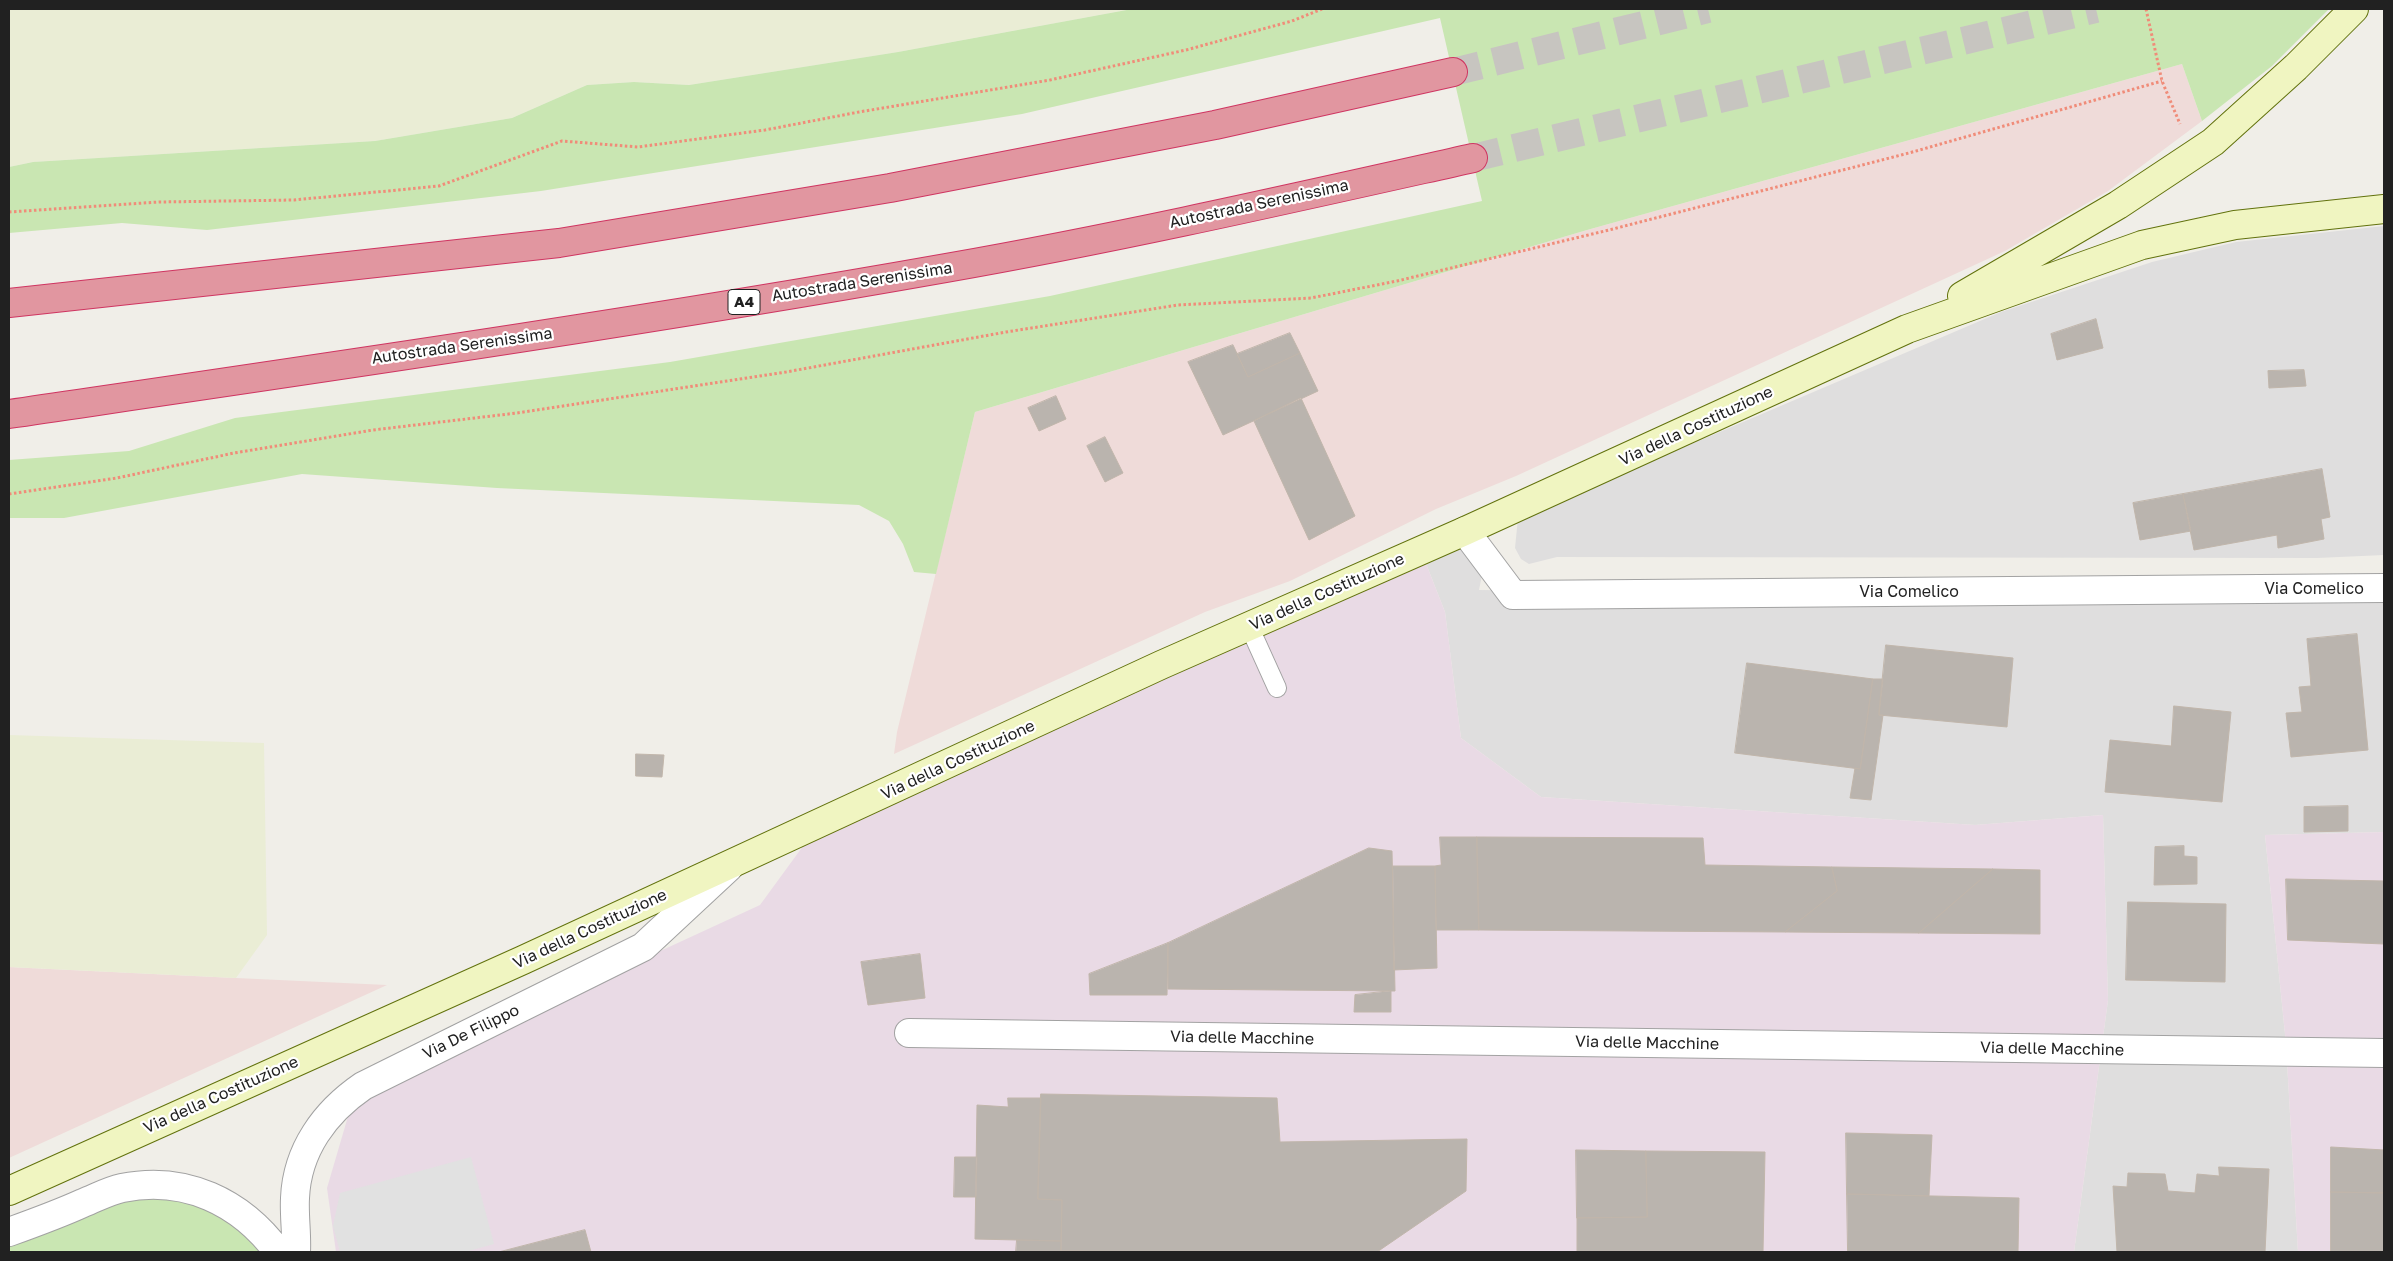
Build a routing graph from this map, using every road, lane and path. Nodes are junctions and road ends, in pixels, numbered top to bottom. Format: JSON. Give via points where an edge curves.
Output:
{"nodes":[{"id":1,"x":1322,"y":9,"type":"edge"},
{"id":2,"x":2146,"y":9,"type":"edge"},
{"id":3,"x":2354,"y":9,"type":"edge"},
{"id":4,"x":1454,"y":72,"type":"tunnel mouth"},
{"id":5,"x":2162,"y":81,"type":"junction"},
{"id":6,"x":2193,"y":155,"type":"junction"},
{"id":7,"x":1473,"y":158,"type":"tunnel mouth"},
{"id":8,"x":2384,"y":209,"type":"edge"},
{"id":9,"x":9,"y":212,"type":"edge"},
{"id":10,"x":9,"y":303,"type":"edge"},
{"id":11,"x":1907,"y":329,"type":"junction"},
{"id":12,"x":9,"y":414,"type":"edge"},
{"id":13,"x":9,"y":494,"type":"edge"},
{"id":14,"x":1465,"y":531,"type":"junction"},
{"id":15,"x":2384,"y":588,"type":"edge"},
{"id":16,"x":1249,"y":626,"type":"junction"},
{"id":17,"x":1277,"y":688,"type":"dead end"},
{"id":18,"x":730,"y":866,"type":"junction"},
{"id":19,"x":909,"y":1034,"type":"dead end"},
{"id":20,"x":2384,"y":1053,"type":"edge"},
{"id":21,"x":9,"y":1191,"type":"edge"},
{"id":22,"x":9,"y":1232,"type":"edge"},
{"id":23,"x":278,"y":1252,"type":"edge"},
{"id":24,"x":296,"y":1252,"type":"edge"}],
"edges":[{"from":1,"to":9,"type":"path","via":[[1292,21],[1186,50],[1050,80],[766,130],[638,147],[562,141],[439,186],[294,200],[159,202]]},
{"from":2,"to":5,"type":"path"},
{"from":3,"to":6,"type":"main road","via":[[2296,67],[2213,142]]},
{"from":4,"to":10,"type":"highway","via":[[1216,125],[909,184],[558,243]]},
{"from":5,"to":6,"type":"path"},
{"from":5,"to":13,"type":"path","via":[[1909,153],[1397,282],[1311,298],[1178,305],[518,414],[373,430],[234,453],[117,478]]},
{"from":6,"to":11,"type":"main road","via":[[2118,205]]},
{"from":7,"to":12,"type":"highway","name":"Autostrada Serenissima","number":"A4","via":[[950,268],[577,329]]},
{"from":8,"to":11,"type":"main road","via":[[2235,225],[2142,246]]},
{"from":11,"to":14,"type":"main road","name":"Via della Costituzione"},
{"from":14,"to":15,"type":"street","name":"Via Comelico","via":[[1513,595]]},
{"from":14,"to":16,"type":"main road","name":"Via della Costituzione"},
{"from":16,"to":17,"type":"lane"},
{"from":16,"to":18,"type":"main road","name":"Via della Costituzione"},
{"from":18,"to":21,"type":"main road","name":"Via della Costituzione"},
{"from":18,"to":24,"type":"street","name":"Via De Filippo","via":[[643,947],[363,1086],[347,1097],[320,1125],[303,1159],[294,1196]]},
{"from":19,"to":20,"type":"street","name":"Via delle Macchine"},
{"from":22,"to":23,"type":"street","via":[[114,1190],[162,1185],[202,1192],[232,1207],[254,1223]]}]}
